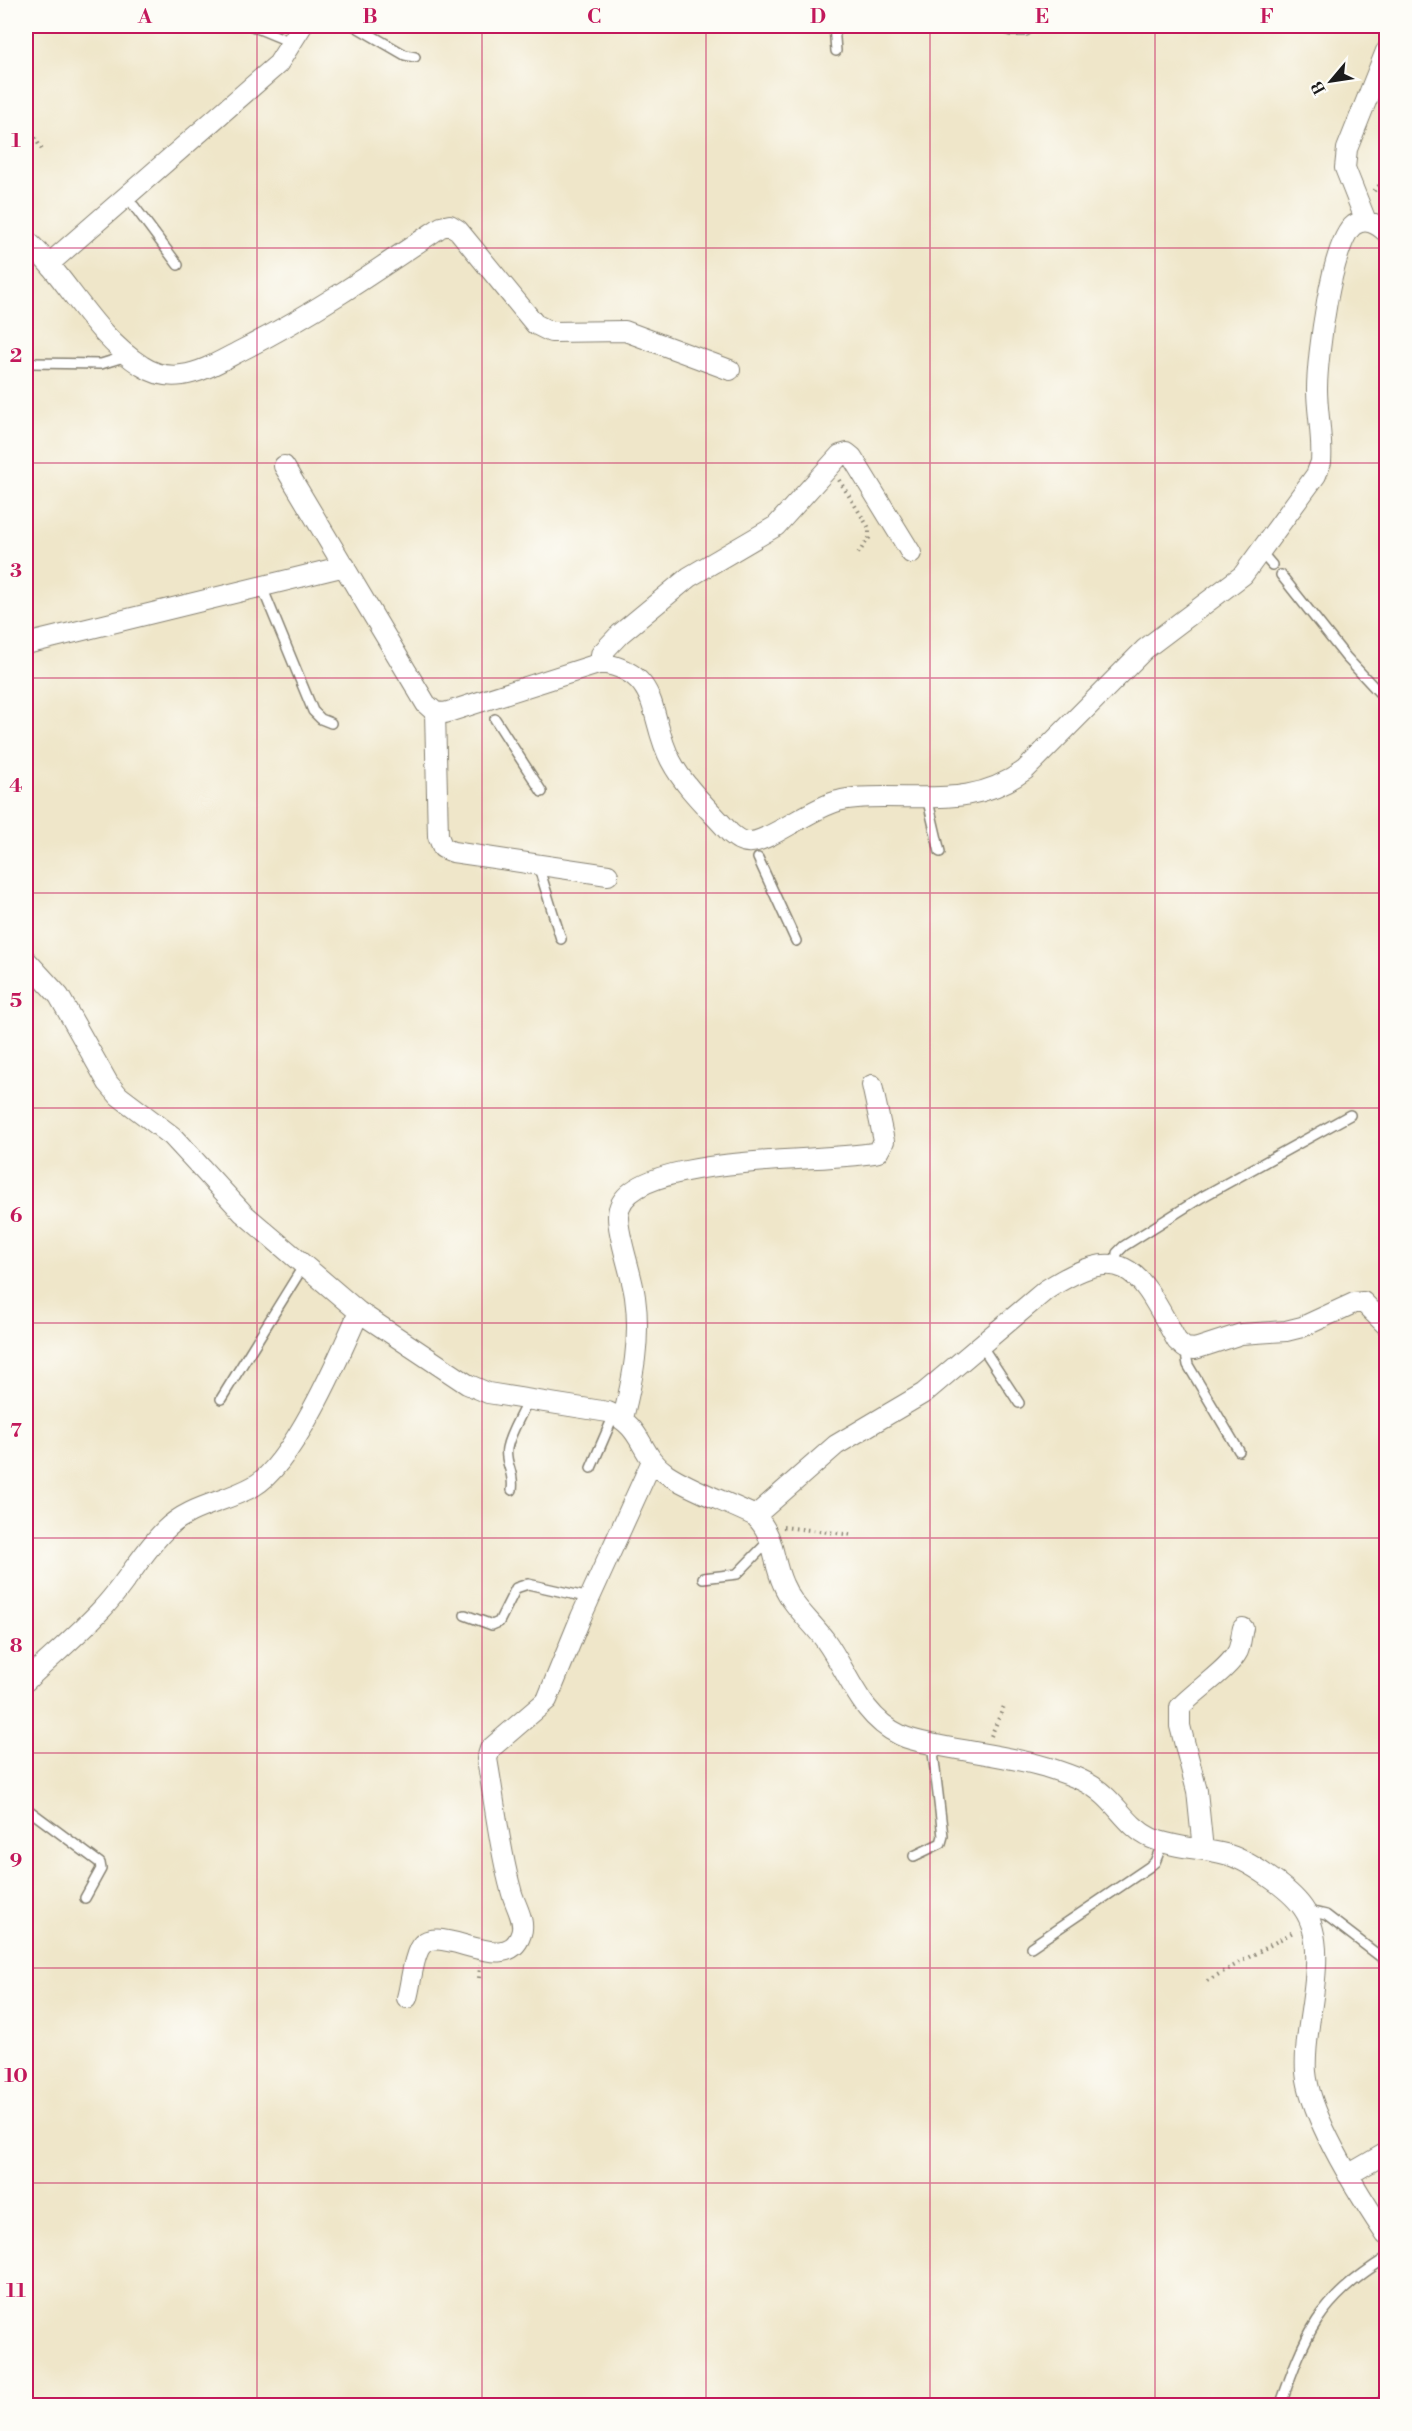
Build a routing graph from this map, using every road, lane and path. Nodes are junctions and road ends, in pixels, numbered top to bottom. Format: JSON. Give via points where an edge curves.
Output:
{"nodes":[{"id":1,"x":252,"y":26,"type":"edge"},
{"id":2,"x":355,"y":26,"type":"edge"},
{"id":3,"x":834,"y":26,"type":"edge"},
{"id":4,"x":1012,"y":26,"type":"edge"},
{"id":5,"x":1024,"y":26,"type":"edge"},
{"id":6,"x":297,"y":34,"type":"edge"},
{"id":7,"x":836,"y":51,"type":"dead end"},
{"id":8,"x":1386,"y":51,"type":"edge"},
{"id":9,"x":415,"y":57,"type":"dead end"},
{"id":10,"x":26,"y":122,"type":"edge"},
{"id":11,"x":42,"y":150,"type":"dead end"},
{"id":12,"x":130,"y":200,"type":"junction"},
{"id":13,"x":1366,"y":221,"type":"junction"},
{"id":14,"x":1386,"y":232,"type":"edge"},
{"id":15,"x":26,"y":240,"type":"edge"},
{"id":16,"x":50,"y":262,"type":"junction"},
{"id":17,"x":178,"y":265,"type":"dead end"},
{"id":18,"x":129,"y":355,"type":"junction"},
{"id":19,"x":30,"y":363,"type":"dead end"},
{"id":20,"x":730,"y":370,"type":"dead end"},
{"id":21,"x":284,"y":466,"type":"dead end"},
{"id":22,"x":831,"y":466,"type":"junction"},
{"id":23,"x":911,"y":553,"type":"dead end"},
{"id":24,"x":857,"y":555,"type":"dead end"},
{"id":25,"x":345,"y":566,"type":"junction"},
{"id":26,"x":1281,"y":575,"type":"dead end"},
{"id":27,"x":262,"y":587,"type":"junction"},
{"id":28,"x":26,"y":644,"type":"edge"},
{"id":29,"x":601,"y":663,"type":"junction"},
{"id":30,"x":1386,"y":700,"type":"edge"},
{"id":31,"x":435,"y":712,"type":"junction"},
{"id":32,"x":495,"y":719,"type":"dead end"},
{"id":33,"x":331,"y":723,"type":"dead end"},
{"id":34,"x":542,"y":792,"type":"dead end"},
{"id":35,"x":927,"y":797,"type":"junction"},
{"id":36,"x":753,"y":850,"type":"junction"},
{"id":37,"x":940,"y":852,"type":"dead end"},
{"id":38,"x":538,"y":865,"type":"junction"},
{"id":39,"x":608,"y":875,"type":"dead end"},
{"id":40,"x":561,"y":939,"type":"dead end"},
{"id":41,"x":796,"y":941,"type":"dead end"},
{"id":42,"x":28,"y":968,"type":"edge"},
{"id":43,"x":872,"y":1084,"type":"dead end"},
{"id":44,"x":1350,"y":1115,"type":"dead end"},
{"id":45,"x":304,"y":1265,"type":"junction"},
{"id":46,"x":1116,"y":1265,"type":"junction"},
{"id":47,"x":359,"y":1312,"type":"junction"},
{"id":48,"x":1386,"y":1325,"type":"edge"},
{"id":49,"x":981,"y":1345,"type":"junction"},
{"id":50,"x":1185,"y":1348,"type":"junction"},
{"id":51,"x":221,"y":1399,"type":"dead end"},
{"id":52,"x":528,"y":1400,"type":"junction"},
{"id":53,"x":1019,"y":1403,"type":"dead end"},
{"id":54,"x":619,"y":1417,"type":"junction"},
{"id":55,"x":1239,"y":1451,"type":"dead end"},
{"id":56,"x":652,"y":1461,"type":"junction"},
{"id":57,"x":591,"y":1468,"type":"dead end"},
{"id":58,"x":512,"y":1490,"type":"dead end"},
{"id":59,"x":764,"y":1526,"type":"junction"},
{"id":60,"x":854,"y":1535,"type":"dead end"},
{"id":61,"x":703,"y":1578,"type":"dead end"},
{"id":62,"x":590,"y":1598,"type":"junction"},
{"id":63,"x":465,"y":1615,"type":"dead end"},
{"id":64,"x":1243,"y":1628,"type":"dead end"},
{"id":65,"x":26,"y":1681,"type":"edge"},
{"id":66,"x":1005,"y":1704,"type":"dead end"},
{"id":67,"x":932,"y":1744,"type":"junction"},
{"id":68,"x":984,"y":1755,"type":"junction"},
{"id":69,"x":26,"y":1808,"type":"edge"},
{"id":70,"x":1163,"y":1842,"type":"junction"},
{"id":71,"x":1203,"y":1850,"type":"junction"},
{"id":72,"x":914,"y":1856,"type":"dead end"},
{"id":73,"x":85,"y":1898,"type":"dead end"},
{"id":74,"x":1307,"y":1917,"type":"junction"},
{"id":75,"x":1031,"y":1947,"type":"dead end"},
{"id":76,"x":1386,"y":1961,"type":"edge"},
{"id":77,"x":1207,"y":1981,"type":"dead end"},
{"id":78,"x":407,"y":1998,"type":"dead end"},
{"id":79,"x":1386,"y":2153,"type":"edge"},
{"id":80,"x":1348,"y":2175,"type":"junction"},
{"id":81,"x":1386,"y":2235,"type":"edge"},
{"id":82,"x":1386,"y":2258,"type":"edge"},
{"id":83,"x":1280,"y":2406,"type":"edge"}],
"edges":[{"from":1,"to":6,"type":"lane"},
{"from":2,"to":9,"type":"lane"},
{"from":3,"to":7,"type":"lane"},
{"from":4,"to":5,"type":"street"},
{"from":6,"to":12,"type":"street","via":[[278,64]]},
{"from":8,"to":13,"type":"street","via":[[1347,149],[1345,168]]},
{"from":10,"to":11,"type":"path"},
{"from":12,"to":16,"type":"street"},
{"from":12,"to":17,"type":"lane"},
{"from":13,"to":14,"type":"street"},
{"from":13,"to":35,"type":"street","via":[[1355,224],[1347,233],[1330,280],[1318,379],[1321,462],[1266,558],[1145,649],[1025,770],[983,793]]},
{"from":15,"to":16,"type":"street"},
{"from":16,"to":18,"type":"street","via":[[97,325]]},
{"from":18,"to":19,"type":"lane","via":[[101,364]]},
{"from":18,"to":20,"type":"street","via":[[162,375],[203,370],[298,322],[441,227],[450,225],[535,324],[551,332],[625,331]]},
{"from":21,"to":25,"type":"street"},
{"from":22,"to":23,"type":"street","via":[[840,455],[852,456]]},
{"from":22,"to":24,"type":"path","via":[[868,528],[869,538]]},
{"from":22,"to":29,"type":"street","via":[[776,526],[689,577],[613,641],[602,654]]},
{"from":25,"to":27,"type":"street"},
{"from":25,"to":31,"type":"street","via":[[426,704]]},
{"from":26,"to":30,"type":"lane"},
{"from":27,"to":28,"type":"street"},
{"from":27,"to":33,"type":"lane","via":[[314,711]]},
{"from":29,"to":31,"type":"street","via":[[487,705]]},
{"from":29,"to":36,"type":"street","via":[[636,676],[645,685],[675,768],[730,833]]},
{"from":31,"to":38,"type":"street","via":[[438,836],[443,848]]},
{"from":32,"to":34,"type":"lane"},
{"from":35,"to":36,"type":"street","via":[[839,801],[813,810],[760,840]]},
{"from":35,"to":37,"type":"lane"},
{"from":36,"to":41,"type":"lane"},
{"from":38,"to":39,"type":"street"},
{"from":38,"to":40,"type":"lane"},
{"from":42,"to":45,"type":"street","via":[[59,996],[119,1096],[172,1136],[238,1207]]},
{"from":43,"to":54,"type":"street","via":[[884,1141],[878,1152],[695,1168],[635,1186],[622,1199],[618,1216],[635,1297],[638,1339],[635,1368]]},
{"from":44,"to":46,"type":"lane","via":[[1202,1197],[1124,1246]]},
{"from":45,"to":47,"type":"street"},
{"from":45,"to":51,"type":"lane"},
{"from":46,"to":49,"type":"street","via":[[1096,1266],[1062,1280]]},
{"from":46,"to":50,"type":"street","via":[[1135,1273],[1146,1285],[1177,1341]]},
{"from":47,"to":52,"type":"street","via":[[467,1384],[488,1393]]},
{"from":47,"to":65,"type":"street","via":[[331,1372],[283,1459],[269,1476],[253,1487],[199,1506],[172,1524],[102,1610]]},
{"from":48,"to":50,"type":"street","via":[[1363,1302],[1354,1303],[1302,1327],[1241,1334],[1195,1349]]},
{"from":49,"to":53,"type":"lane"},
{"from":49,"to":59,"type":"street","via":[[924,1393],[836,1445]]},
{"from":50,"to":55,"type":"lane","via":[[1188,1365]]},
{"from":52,"to":54,"type":"street"},
{"from":52,"to":58,"type":"lane","via":[[507,1449],[514,1477]]},
{"from":54,"to":56,"type":"street","via":[[635,1430]]},
{"from":54,"to":57,"type":"lane"},
{"from":56,"to":59,"type":"street","via":[[667,1474]]},
{"from":56,"to":62,"type":"street"},
{"from":59,"to":60,"type":"path"},
{"from":59,"to":61,"type":"lane","via":[[737,1574]]},
{"from":59,"to":67,"type":"street","via":[[791,1599],[830,1647],[866,1708],[881,1724],[901,1736]]},
{"from":62,"to":63,"type":"lane","via":[[528,1584],[516,1588],[500,1622],[492,1625]]},
{"from":62,"to":78,"type":"street","via":[[547,1701],[490,1749],[487,1759],[503,1858],[523,1924],[521,1936],[500,1952],[435,1938],[427,1941],[419,1948]]},
{"from":64,"to":71,"type":"street","via":[[1238,1651],[1222,1671],[1180,1707],[1180,1726],[1197,1791]]},
{"from":66,"to":68,"type":"path"},
{"from":67,"to":68,"type":"street"},
{"from":67,"to":72,"type":"lane","via":[[943,1836],[941,1843]]},
{"from":68,"to":70,"type":"street","via":[[1044,1767],[1087,1782],[1135,1828]]},
{"from":69,"to":73,"type":"lane","via":[[100,1863],[101,1869]]},
{"from":70,"to":71,"type":"street"},
{"from":70,"to":75,"type":"lane","via":[[1149,1867]]},
{"from":71,"to":74,"type":"street","via":[[1242,1861],[1292,1895]]},
{"from":74,"to":76,"type":"lane","via":[[1326,1915]]},
{"from":74,"to":77,"type":"path"},
{"from":74,"to":80,"type":"street","via":[[1316,1956],[1306,2074],[1313,2100]]},
{"from":79,"to":80,"type":"street"},
{"from":80,"to":81,"type":"street"},
{"from":82,"to":83,"type":"lane","via":[[1356,2278],[1316,2318]]}]}
